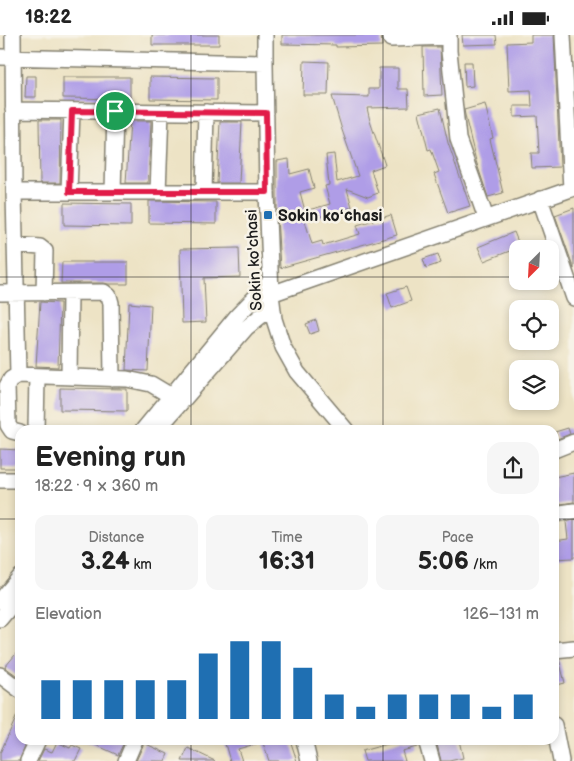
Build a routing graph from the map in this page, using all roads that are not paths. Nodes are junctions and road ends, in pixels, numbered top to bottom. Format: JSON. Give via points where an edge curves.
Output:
{"nodes":[{"id":1,"x":13,"y":35,"type":"edge"},
{"id":2,"x":265,"y":35,"type":"edge"},
{"id":3,"x":390,"y":35,"type":"edge"},
{"id":4,"x":563,"y":35,"type":"edge"},
{"id":5,"x":449,"y":36,"type":"edge"},
{"id":6,"x":7,"y":58,"type":"edge"},
{"id":7,"x":265,"y":63,"type":"junction"},
{"id":8,"x":14,"y":110,"type":"junction"},
{"id":9,"x":72,"y":111,"type":"junction"},
{"id":10,"x":115,"y":111,"type":"junction"},
{"id":11,"x":161,"y":112,"type":"junction"},
{"id":12,"x":206,"y":112,"type":"junction"},
{"id":13,"x":266,"y":113,"type":"junction"},
{"id":14,"x":572,"y":188,"type":"edge"},
{"id":15,"x":14,"y":192,"type":"junction"},
{"id":16,"x":69,"y":192,"type":"junction"},
{"id":17,"x":113,"y":192,"type":"junction"},
{"id":18,"x":158,"y":192,"type":"junction"},
{"id":19,"x":204,"y":192,"type":"junction"},
{"id":20,"x":267,"y":192,"type":"junction"},
{"id":21,"x":540,"y":199,"type":"junction"},
{"id":22,"x":486,"y":218,"type":"junction"},
{"id":23,"x":15,"y":245,"type":"junction"},
{"id":24,"x":0,"y":293,"type":"edge"},
{"id":25,"x":16,"y":293,"type":"junction"},
{"id":26,"x":44,"y":293,"type":"junction"},
{"id":27,"x":70,"y":293,"type":"junction"},
{"id":28,"x":271,"y":295,"type":"junction"},
{"id":29,"x":574,"y":298,"type":"edge"},
{"id":30,"x":37,"y":376,"type":"junction"},
{"id":31,"x":9,"y":377,"type":"edge"},
{"id":32,"x":70,"y":377,"type":"junction"},
{"id":33,"x":112,"y":379,"type":"junction"},
{"id":34,"x":172,"y":396,"type":"junction"},
{"id":35,"x":4,"y":413,"type":"edge"},
{"id":36,"x":36,"y":425,"type":"edge"},
{"id":37,"x":148,"y":425,"type":"edge"},
{"id":38,"x":161,"y":425,"type":"edge"},
{"id":39,"x":342,"y":425,"type":"edge"},
{"id":40,"x":11,"y":433,"type":"edge"},
{"id":41,"x":574,"y":442,"type":"edge"},
{"id":42,"x":559,"y":448,"type":"edge"},
{"id":43,"x":0,"y":480,"type":"edge"},
{"id":44,"x":15,"y":480,"type":"edge"},
{"id":45,"x":574,"y":511,"type":"edge"},
{"id":46,"x":559,"y":513,"type":"edge"},
{"id":47,"x":15,"y":583,"type":"edge"},
{"id":48,"x":0,"y":601,"type":"edge"},
{"id":49,"x":15,"y":601,"type":"edge"},
{"id":50,"x":0,"y":619,"type":"edge"},
{"id":51,"x":574,"y":648,"type":"edge"},
{"id":52,"x":559,"y":650,"type":"edge"},
{"id":53,"x":0,"y":675,"type":"edge"},
{"id":54,"x":15,"y":686,"type":"edge"},
{"id":55,"x":36,"y":745,"type":"edge"},
{"id":56,"x":133,"y":745,"type":"edge"},
{"id":57,"x":305,"y":745,"type":"edge"},
{"id":58,"x":427,"y":745,"type":"edge"},
{"id":59,"x":558,"y":745,"type":"edge"},
{"id":60,"x":28,"y":761,"type":"edge"},
{"id":61,"x":126,"y":761,"type":"edge"},
{"id":62,"x":309,"y":761,"type":"edge"},
{"id":63,"x":432,"y":761,"type":"edge"},
{"id":64,"x":561,"y":761,"type":"edge"}],
"edges":[{"from":1,"to":6,"type":"street"},
{"from":2,"to":7,"type":"street","name":"Sokin ko'chasi"},
{"from":3,"to":5,"type":"street","via":[[391,39]]},
{"from":4,"to":14,"type":"street"},
{"from":5,"to":22,"type":"street","via":[[458,139]]},
{"from":6,"to":7,"type":"street"},
{"from":6,"to":8,"type":"street"},
{"from":7,"to":13,"type":"street","name":"Sokin ko'chasi"},
{"from":8,"to":9,"type":"street"},
{"from":8,"to":15,"type":"street"},
{"from":9,"to":10,"type":"street"},
{"from":9,"to":16,"type":"street"},
{"from":10,"to":11,"type":"street"},
{"from":10,"to":17,"type":"street"},
{"from":11,"to":12,"type":"street"},
{"from":11,"to":18,"type":"street"},
{"from":12,"to":13,"type":"street"},
{"from":12,"to":19,"type":"street"},
{"from":13,"to":20,"type":"street","name":"Sokin ko'chasi"},
{"from":14,"to":21,"type":"street"},
{"from":15,"to":16,"type":"street"},
{"from":15,"to":23,"type":"street"},
{"from":16,"to":17,"type":"street"},
{"from":17,"to":18,"type":"street"},
{"from":18,"to":19,"type":"street"},
{"from":19,"to":20,"type":"street"},
{"from":20,"to":28,"type":"street","name":"Sokin ko'chasi"},
{"from":21,"to":22,"type":"street"},
{"from":21,"to":29,"type":"street"},
{"from":22,"to":28,"type":"street"},
{"from":23,"to":25,"type":"street"},
{"from":23,"to":26,"type":"street","via":[[40,247],[45,251]]},
{"from":24,"to":25,"type":"street"},
{"from":25,"to":26,"type":"street"},
{"from":25,"to":31,"type":"street"},
{"from":26,"to":27,"type":"street"},
{"from":27,"to":32,"type":"street"},
{"from":27,"to":33,"type":"street","via":[[104,292],[109,296]]},
{"from":28,"to":34,"type":"street","via":[[237,316]]},
{"from":28,"to":38,"type":"street"},
{"from":28,"to":39,"type":"street","name":"Sokin ko'chasi","via":[[283,347],[297,372]]},
{"from":30,"to":31,"type":"street"},
{"from":30,"to":32,"type":"street"},
{"from":30,"to":36,"type":"street"},
{"from":31,"to":35,"type":"street"},
{"from":32,"to":33,"type":"street"},
{"from":33,"to":34,"type":"street","via":[[151,384]]},
{"from":34,"to":37,"type":"street"},
{"from":35,"to":40,"type":"street"},
{"from":41,"to":42,"type":"street"},
{"from":43,"to":44,"type":"street"},
{"from":45,"to":46,"type":"street"},
{"from":47,"to":48,"type":"street"},
{"from":49,"to":50,"type":"street"},
{"from":51,"to":52,"type":"street"},
{"from":53,"to":54,"type":"street"},
{"from":55,"to":60,"type":"street"},
{"from":56,"to":61,"type":"street"},
{"from":57,"to":62,"type":"street"},
{"from":58,"to":63,"type":"street"},
{"from":59,"to":64,"type":"street"}]}
